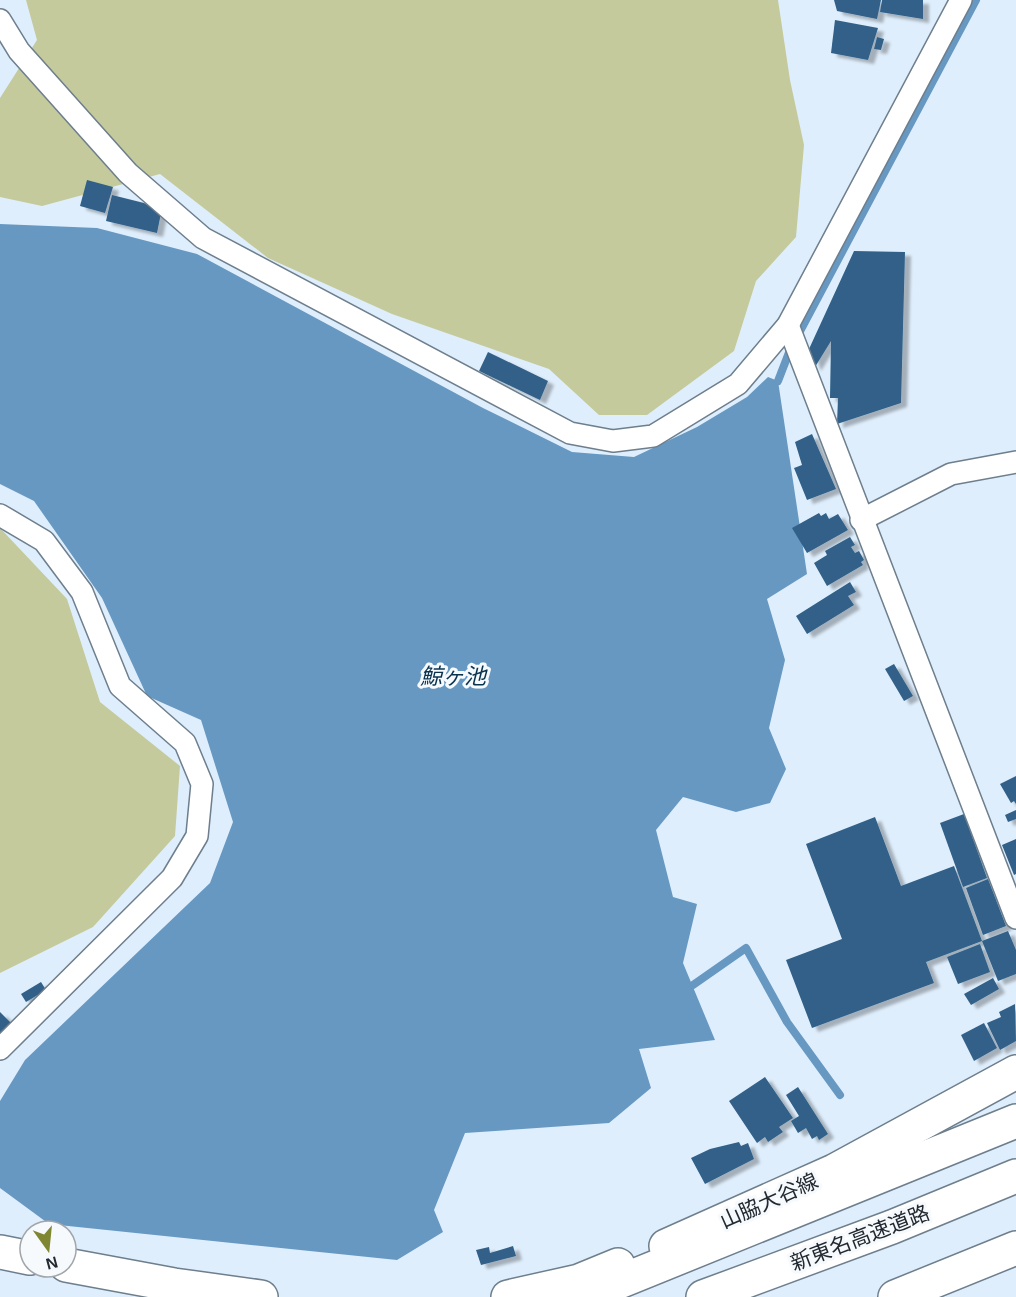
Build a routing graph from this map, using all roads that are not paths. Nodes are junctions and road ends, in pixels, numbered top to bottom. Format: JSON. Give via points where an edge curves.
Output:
{"nodes":[{"id":1,"x":961,"y":0,"type":"edge"},
{"id":2,"x":0,"y":20,"type":"edge"},
{"id":3,"x":788,"y":325,"type":"junction"},
{"id":4,"x":1016,"y":462,"type":"edge"},
{"id":5,"x":0,"y":514,"type":"edge"},
{"id":6,"x":861,"y":520,"type":"junction"},
{"id":7,"x":1016,"y":918,"type":"edge"},
{"id":8,"x":0,"y":1049,"type":"edge"},
{"id":9,"x":1016,"y":1072,"type":"edge"},
{"id":10,"x":1016,"y":1121,"type":"edge"},
{"id":11,"x":1016,"y":1176,"type":"edge"},
{"id":12,"x":1016,"y":1248,"type":"edge"},
{"id":13,"x":0,"y":1252,"type":"edge"},
{"id":14,"x":18,"y":1256,"type":"edge"},
{"id":15,"x":78,"y":1267,"type":"edge"},
{"id":16,"x":261,"y":1297,"type":"edge"},
{"id":17,"x":508,"y":1297,"type":"edge"},
{"id":18,"x":582,"y":1297,"type":"edge"},
{"id":19,"x":703,"y":1297,"type":"edge"},
{"id":20,"x":894,"y":1297,"type":"edge"}],
"edges":[{"from":1,"to":3,"type":"street"},
{"from":2,"to":3,"type":"street","via":[[18,51],[128,173],[203,237],[570,433],[613,441],[653,436],[738,384]]},
{"from":3,"to":6,"type":"street"},
{"from":4,"to":6,"type":"street","via":[[951,474]]},
{"from":5,"to":8,"type":"street","via":[[44,541],[82,592],[120,686],[185,743],[202,784],[197,836],[172,878]]},
{"from":6,"to":7,"type":"street"},
{"from":9,"to":17,"type":"main road","name":"山脇大谷線","via":[[834,1171],[675,1243],[579,1281]]},
{"from":10,"to":18,"type":"main road"},
{"from":11,"to":19,"type":"main road","name":"新東名高速道路"},
{"from":12,"to":20,"type":"main road"},
{"from":13,"to":14,"type":"main road"},
{"from":15,"to":16,"type":"main road"}]}
